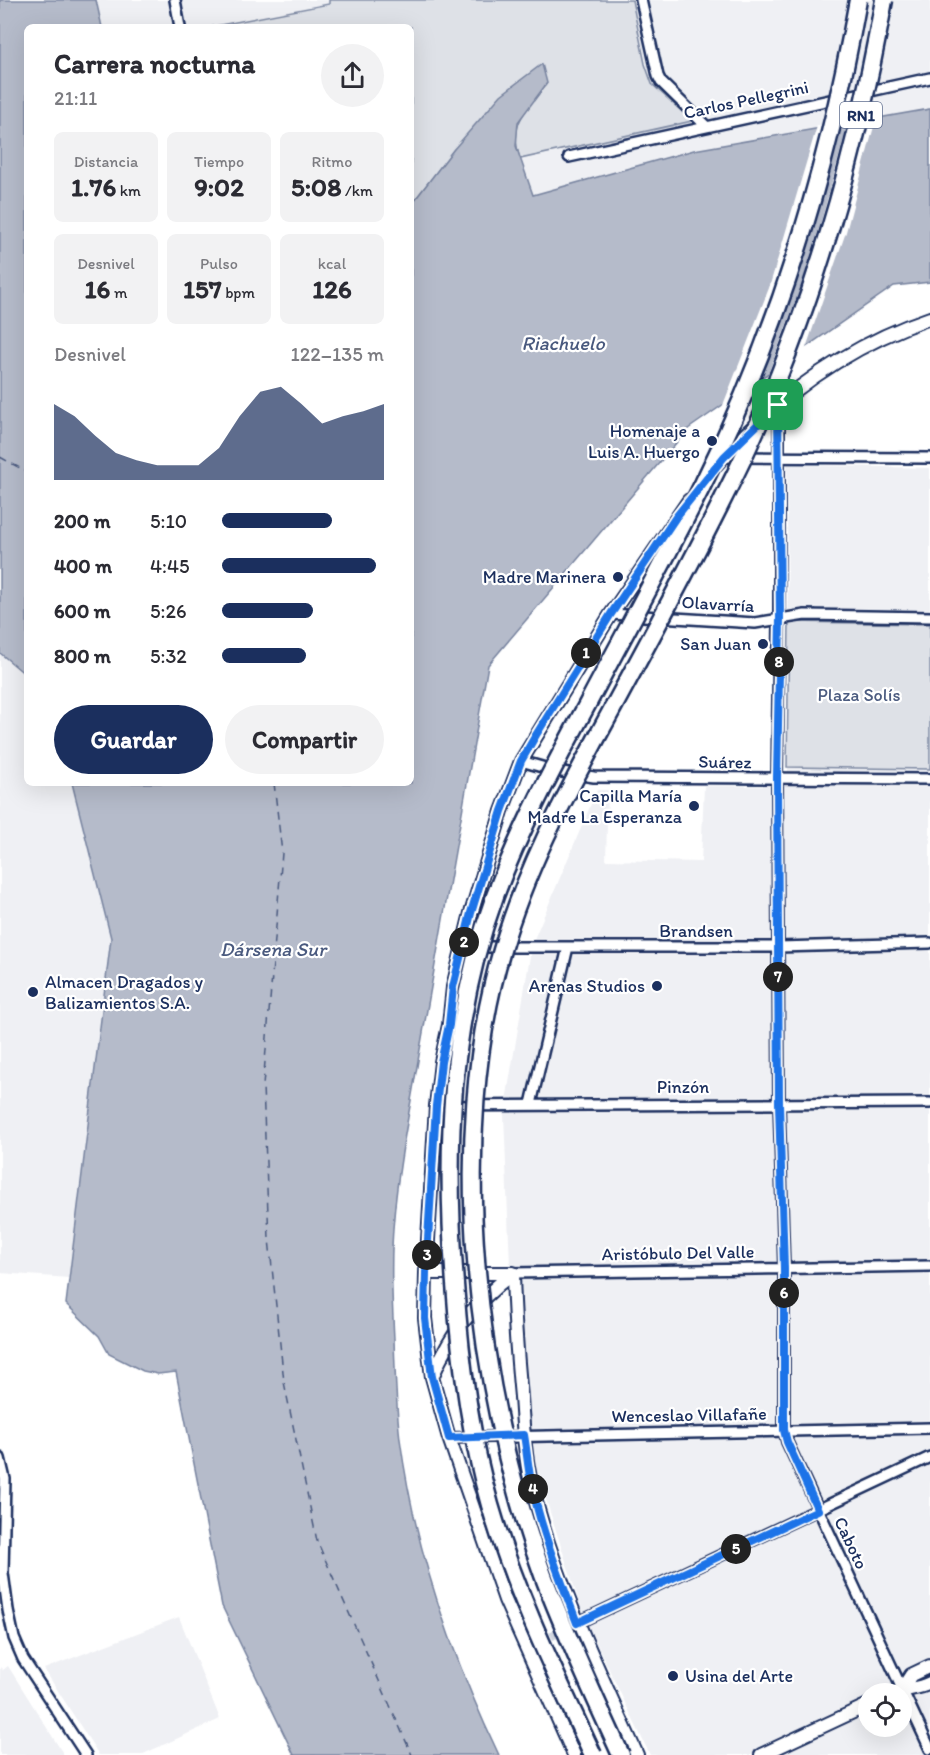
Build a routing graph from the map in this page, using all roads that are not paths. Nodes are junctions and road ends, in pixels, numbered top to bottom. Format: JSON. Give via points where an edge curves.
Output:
{"nodes":[{"id":1,"x":175,"y":0,"type":"edge"},
{"id":2,"x":641,"y":0,"type":"edge"},
{"id":3,"x":858,"y":0,"type":"edge"},
{"id":4,"x":884,"y":0,"type":"edge"},
{"id":5,"x":179,"y":24,"type":"edge"},
{"id":6,"x":930,"y":78,"type":"edge"},
{"id":7,"x":706,"y":126,"type":"junction"},
{"id":8,"x":569,"y":157,"type":"dead end"},
{"id":9,"x":930,"y":318,"type":"edge"},
{"id":10,"x":778,"y":405,"type":"junction"},
{"id":11,"x":724,"y":457,"type":"junction"},
{"id":12,"x":779,"y":457,"type":"junction"},
{"id":13,"x":930,"y":458,"type":"edge"},
{"id":14,"x":611,"y":614,"type":"junction"},
{"id":15,"x":640,"y":615,"type":"junction"},
{"id":16,"x":930,"y":617,"type":"edge"},
{"id":17,"x":780,"y":619,"type":"junction"},
{"id":18,"x":521,"y":761,"type":"junction"},
{"id":19,"x":556,"y":771,"type":"junction"},
{"id":20,"x":777,"y":778,"type":"junction"},
{"id":21,"x":930,"y":779,"type":"edge"},
{"id":22,"x":930,"y":942,"type":"edge"},
{"id":23,"x":463,"y":947,"type":"junction"},
{"id":24,"x":480,"y":947,"type":"junction"},
{"id":25,"x":568,"y":947,"type":"junction"},
{"id":26,"x":778,"y":947,"type":"junction"},
{"id":27,"x":449,"y":1025,"type":"junction"},
{"id":28,"x":779,"y":1103,"type":"junction"},
{"id":29,"x":930,"y":1103,"type":"edge"},
{"id":30,"x":531,"y":1104,"type":"junction"},
{"id":31,"x":436,"y":1106,"type":"junction"},
{"id":32,"x":930,"y":1266,"type":"edge"},
{"id":33,"x":784,"y":1269,"type":"junction"},
{"id":34,"x":426,"y":1273,"type":"junction"},
{"id":35,"x":513,"y":1273,"type":"junction"},
{"id":36,"x":432,"y":1377,"type":"junction"},
{"id":37,"x":930,"y":1428,"type":"edge"},
{"id":38,"x":784,"y":1430,"type":"junction"},
{"id":39,"x":524,"y":1435,"type":"junction"},
{"id":40,"x":449,"y":1438,"type":"junction"},
{"id":41,"x":930,"y":1457,"type":"edge"},
{"id":42,"x":0,"y":1458,"type":"edge"},
{"id":43,"x":818,"y":1510,"type":"junction"},
{"id":44,"x":577,"y":1623,"type":"junction"},
{"id":45,"x":930,"y":1666,"type":"edge"},
{"id":46,"x":894,"y":1683,"type":"edge"},
{"id":47,"x":904,"y":1683,"type":"edge"},
{"id":48,"x":930,"y":1683,"type":"edge"},
{"id":49,"x":912,"y":1690,"type":"edge"},
{"id":50,"x":858,"y":1709,"type":"edge"},
{"id":51,"x":912,"y":1717,"type":"edge"},
{"id":52,"x":930,"y":1749,"type":"edge"},
{"id":53,"x":86,"y":1755,"type":"edge"},
{"id":54,"x":574,"y":1755,"type":"edge"},
{"id":55,"x":593,"y":1755,"type":"edge"},
{"id":56,"x":621,"y":1755,"type":"edge"},
{"id":57,"x":638,"y":1755,"type":"edge"},
{"id":58,"x":761,"y":1755,"type":"edge"}],
"edges":[{"from":1,"to":5,"type":"street"},
{"from":2,"to":7,"type":"street","via":[[661,82]]},
{"from":3,"to":55,"type":"highway","number":"RN1","bridge":true,"via":[[819,175],[762,350],[704,482],[516,845],[480,942],[459,1032],[451,1124],[450,1207],[467,1400],[488,1500],[508,1560]]},
{"from":4,"to":56,"type":"highway","number":"RN1","bridge":true,"via":[[847,169],[791,344],[723,501],[533,864],[502,949],[483,1036],[475,1125],[474,1218],[482,1311],[497,1408],[543,1574]]},
{"from":6,"to":7,"type":"street","name":"Carlos Pellegrini"},
{"from":7,"to":8,"type":"street","name":"Carlos Pellegrini"},
{"from":9,"to":10,"type":"main road","via":[[853,351],[802,384]]},
{"from":10,"to":11,"type":"main road"},
{"from":10,"to":12,"type":"street","name":"Caboto"},
{"from":11,"to":12,"type":"street"},
{"from":11,"to":14,"type":"main road","via":[[676,517]]},
{"from":11,"to":15,"type":"main road"},
{"from":12,"to":13,"type":"street"},
{"from":12,"to":17,"type":"street","name":"Caboto"},
{"from":14,"to":15,"type":"street","name":"Olavarría"},
{"from":14,"to":18,"type":"main road"},
{"from":15,"to":17,"type":"street","name":"Olavarría","via":[[755,623]]},
{"from":15,"to":19,"type":"main road"},
{"from":16,"to":17,"type":"street","name":"Olavarría","via":[[805,615]]},
{"from":17,"to":20,"type":"street","name":"Caboto"},
{"from":18,"to":19,"type":"street","name":"Suárez"},
{"from":18,"to":23,"type":"main road","via":[[488,855]]},
{"from":19,"to":20,"type":"street","name":"Suárez","via":[[594,777]]},
{"from":19,"to":24,"type":"main road"},
{"from":20,"to":21,"type":"street","name":"Suárez"},
{"from":20,"to":26,"type":"street","name":"Caboto"},
{"from":22,"to":26,"type":"street","name":"Brandsen"},
{"from":23,"to":24,"type":"street","name":"Brandsen"},
{"from":23,"to":27,"type":"main road"},
{"from":24,"to":25,"type":"street","name":"Brandsen"},
{"from":24,"to":27,"type":"main road"},
{"from":25,"to":26,"type":"street","name":"Brandsen"},
{"from":25,"to":30,"type":"street"},
{"from":26,"to":28,"type":"street","name":"Caboto"},
{"from":27,"to":31,"type":"main road"},
{"from":28,"to":29,"type":"street","name":"Pinzón"},
{"from":28,"to":30,"type":"street","name":"Pinzón"},
{"from":28,"to":33,"type":"street","name":"Caboto"},
{"from":30,"to":31,"type":"street","name":"Pinzón"},
{"from":31,"to":34,"type":"main road"},
{"from":32,"to":33,"type":"street","name":"Aristóbulo Del Valle"},
{"from":33,"to":35,"type":"street","name":"Aristóbulo Del Valle"},
{"from":33,"to":38,"type":"street","name":"Caboto"},
{"from":34,"to":35,"type":"main road","name":"Aristóbulo Del Valle"},
{"from":34,"to":36,"type":"main road","via":[[425,1318]]},
{"from":35,"to":36,"type":"main road","via":[[473,1308],[452,1337]]},
{"from":35,"to":39,"type":"main road"},
{"from":36,"to":40,"type":"main road"},
{"from":37,"to":38,"type":"street","name":"Wenceslao Villafañe"},
{"from":38,"to":39,"type":"street","name":"Wenceslao Villafañe"},
{"from":38,"to":43,"type":"street","name":"Caboto"},
{"from":39,"to":40,"type":"street","name":"Wenceslao Villafañe"},
{"from":39,"to":44,"type":"main road","via":[[543,1528]]},
{"from":40,"to":54,"type":"main road","via":[[505,1600]]},
{"from":41,"to":43,"type":"street"},
{"from":42,"to":53,"type":"street","via":[[5,1479],[3,1573],[14,1638],[23,1659]]},
{"from":43,"to":44,"type":"street"},
{"from":43,"to":46,"type":"street","name":"Caboto"},
{"from":44,"to":57,"type":"main road"},
{"from":45,"to":47,"type":"main road"},
{"from":48,"to":49,"type":"main road"},
{"from":50,"to":58,"type":"main road"},
{"from":51,"to":52,"type":"street","name":"Caboto"}]}
